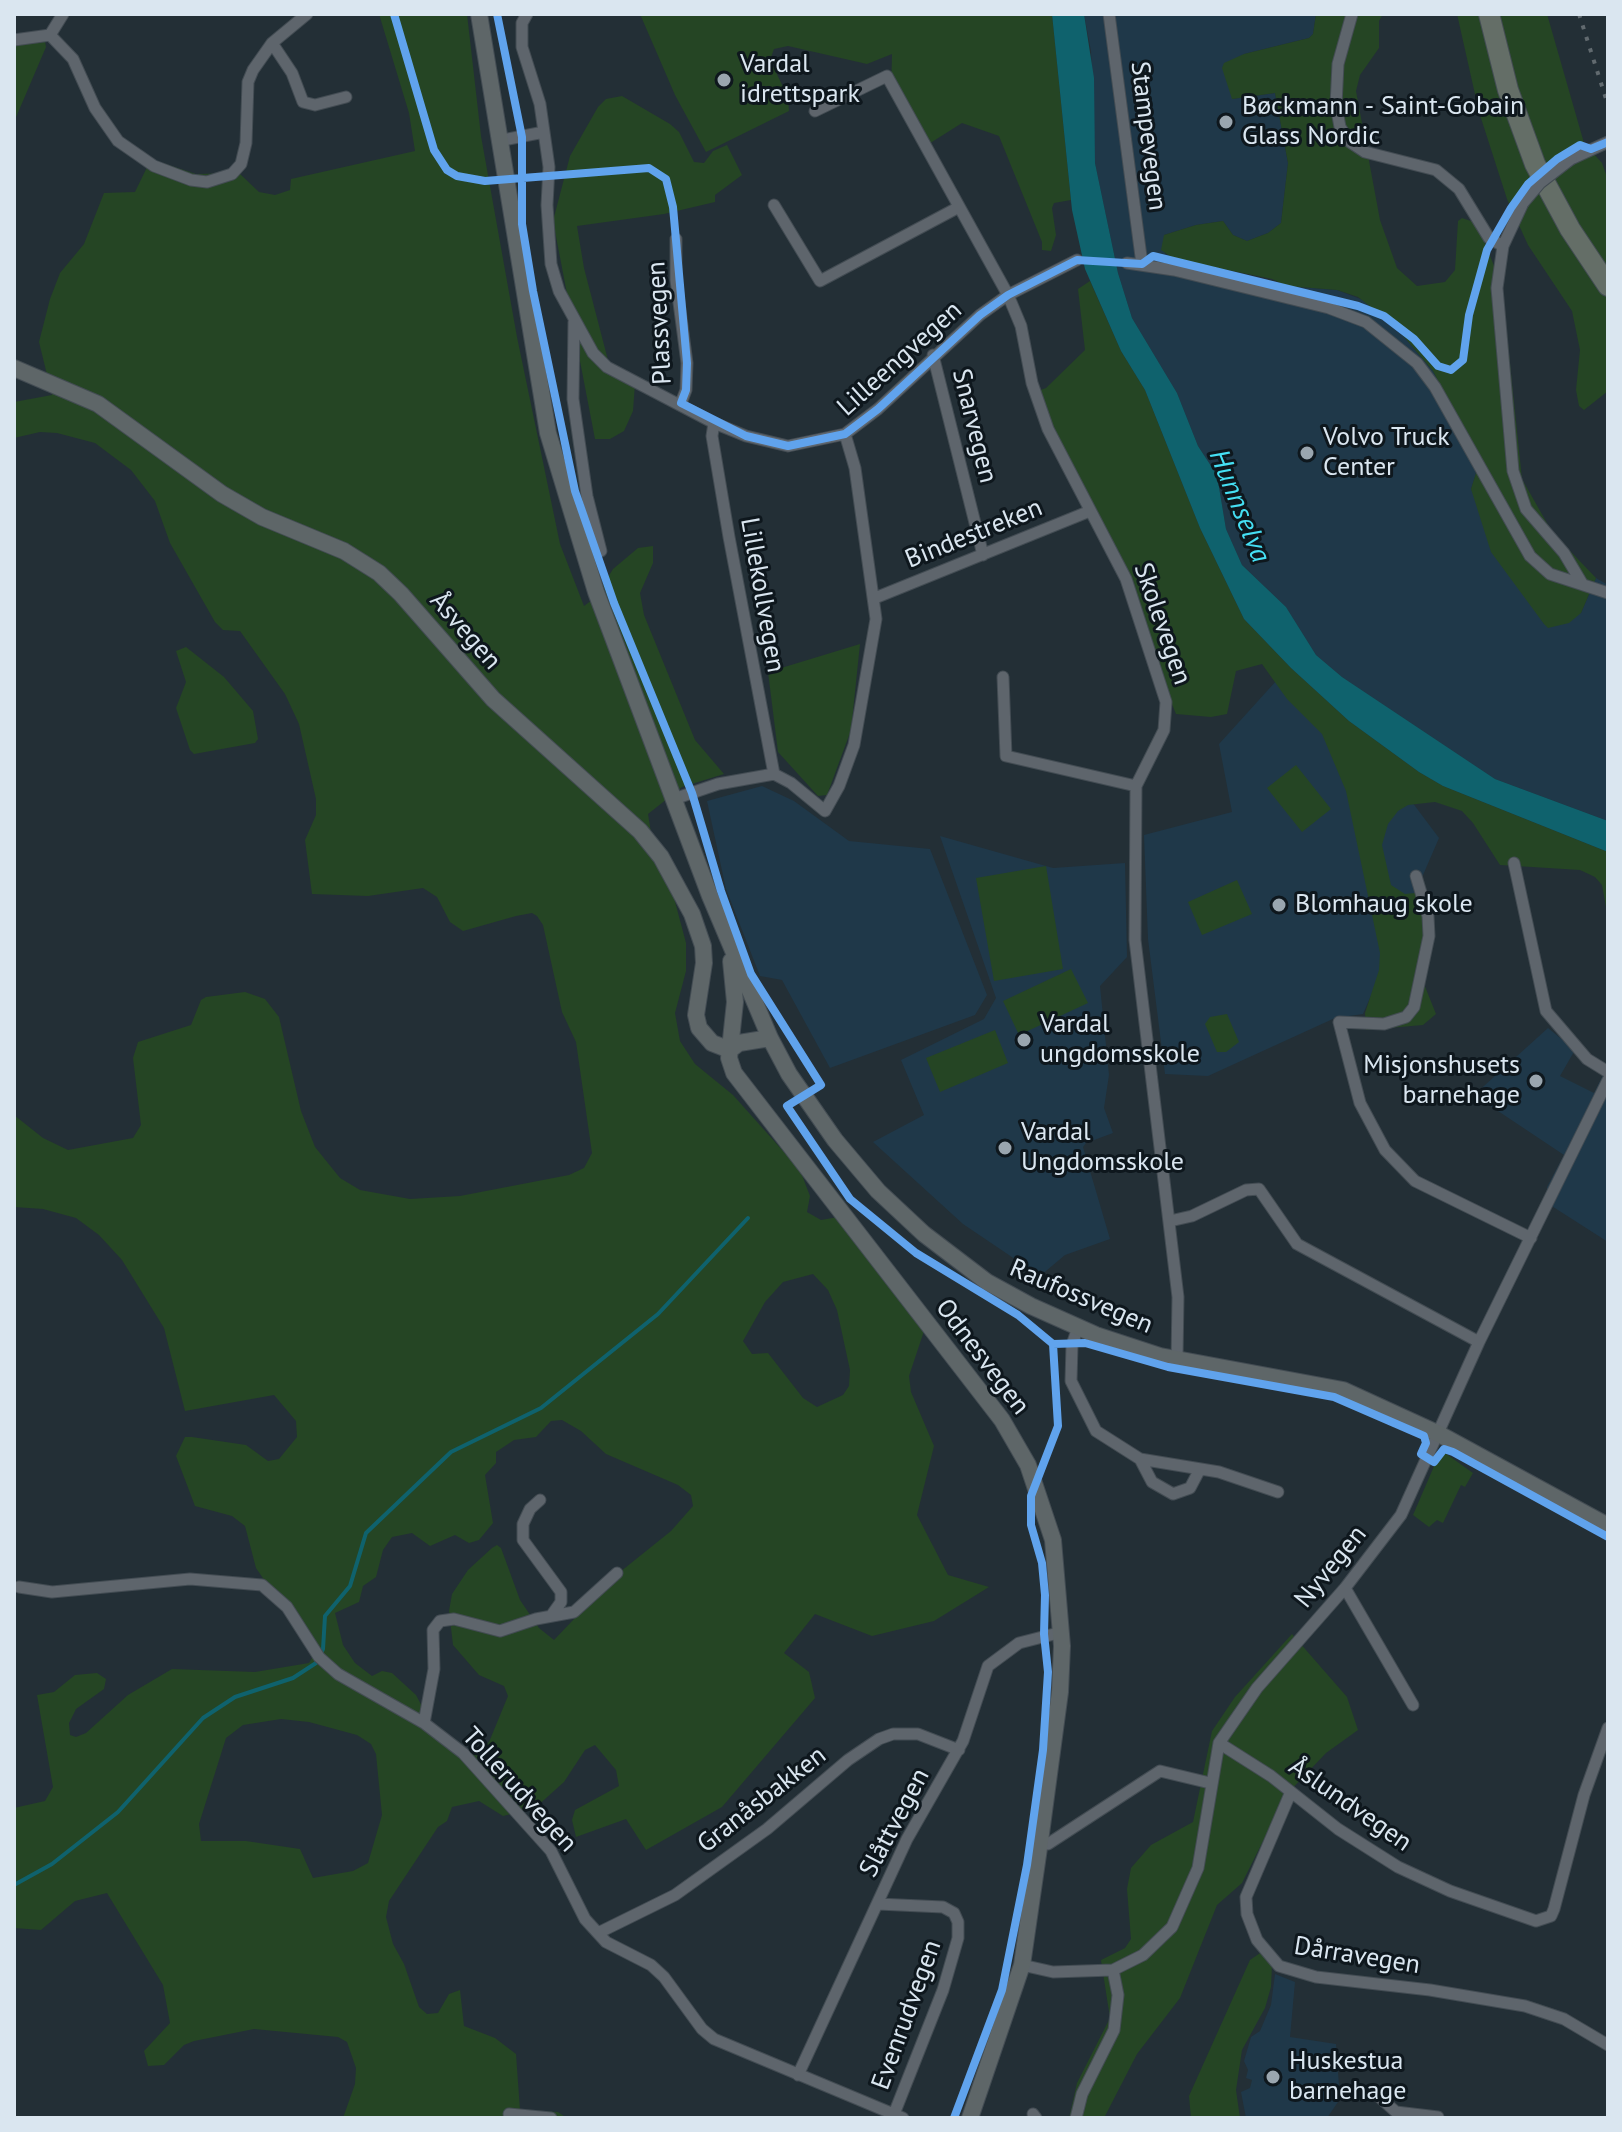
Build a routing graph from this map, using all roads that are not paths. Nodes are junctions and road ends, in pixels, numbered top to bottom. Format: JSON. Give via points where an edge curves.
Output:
{"nodes":[{"id":1,"x":63,"y":14,"type":"edge"},
{"id":2,"x":307,"y":14,"type":"edge"},
{"id":3,"x":479,"y":14,"type":"edge"},
{"id":4,"x":527,"y":14,"type":"edge"},
{"id":5,"x":1109,"y":14,"type":"edge"},
{"id":6,"x":1352,"y":14,"type":"edge"},
{"id":7,"x":1489,"y":14,"type":"edge"},
{"id":8,"x":50,"y":35,"type":"junction"},
{"id":9,"x":14,"y":40,"type":"edge"},
{"id":10,"x":272,"y":43,"type":"junction"},
{"id":11,"x":346,"y":97,"type":"dead end"},
{"id":12,"x":815,"y":111,"type":"dead end"},
{"id":13,"x":544,"y":132,"type":"junction"},
{"id":14,"x":498,"y":141,"type":"junction"},
{"id":15,"x":1608,"y":142,"type":"edge"},
{"id":16,"x":774,"y":205,"type":"dead end"},
{"id":17,"x":959,"y":207,"type":"junction"},
{"id":18,"x":676,"y":239,"type":"dead end"},
{"id":19,"x":1503,"y":246,"type":"junction"},
{"id":20,"x":1077,"y":260,"type":"dead end"},
{"id":21,"x":1127,"y":263,"type":"dead end"},
{"id":22,"x":1142,"y":264,"type":"junction"},
{"id":23,"x":1608,"y":286,"type":"edge"},
{"id":24,"x":1008,"y":295,"type":"junction"},
{"id":25,"x":574,"y":321,"type":"junction"},
{"id":26,"x":933,"y":355,"type":"junction"},
{"id":27,"x":14,"y":368,"type":"edge"},
{"id":28,"x":681,"y":403,"type":"junction"},
{"id":29,"x":714,"y":423,"type":"junction"},
{"id":30,"x":845,"y":434,"type":"junction"},
{"id":31,"x":1090,"y":511,"type":"junction"},
{"id":32,"x":601,"y":551,"type":"dead end"},
{"id":33,"x":983,"y":555,"type":"junction"},
{"id":34,"x":1583,"y":585,"type":"junction"},
{"id":35,"x":1608,"y":593,"type":"edge"},
{"id":36,"x":875,"y":598,"type":"junction"},
{"id":37,"x":1003,"y":677,"type":"dead end"},
{"id":38,"x":774,"y":774,"type":"junction"},
{"id":39,"x":1136,"y":786,"type":"junction"},
{"id":40,"x":674,"y":799,"type":"junction"},
{"id":41,"x":1514,"y":863,"type":"dead end"},
{"id":42,"x":1416,"y":876,"type":"dead end"},
{"id":43,"x":728,"y":939,"type":"junction"},
{"id":44,"x":762,"y":1019,"type":"junction"},
{"id":45,"x":731,"y":1033,"type":"junction"},
{"id":46,"x":770,"y":1038,"type":"junction"},
{"id":47,"x":730,"y":1050,"type":"junction"},
{"id":48,"x":1608,"y":1072,"type":"edge"},
{"id":49,"x":1608,"y":1080,"type":"edge"},
{"id":50,"x":1170,"y":1221,"type":"junction"},
{"id":51,"x":1531,"y":1238,"type":"junction"},
{"id":52,"x":1078,"y":1327,"type":"junction"},
{"id":53,"x":1479,"y":1342,"type":"junction"},
{"id":54,"x":1177,"y":1359,"type":"junction"},
{"id":55,"x":1439,"y":1434,"type":"junction"},
{"id":56,"x":1140,"y":1459,"type":"junction"},
{"id":57,"x":1200,"y":1469,"type":"junction"},
{"id":58,"x":1278,"y":1492,"type":"dead end"},
{"id":59,"x":540,"y":1500,"type":"dead end"},
{"id":60,"x":1608,"y":1526,"type":"edge"},
{"id":61,"x":617,"y":1573,"type":"dead end"},
{"id":62,"x":19,"y":1587,"type":"dead end"},
{"id":63,"x":1345,"y":1588,"type":"junction"},
{"id":64,"x":551,"y":1616,"type":"junction"},
{"id":65,"x":1062,"y":1632,"type":"junction"},
{"id":66,"x":1413,"y":1705,"type":"dead end"},
{"id":67,"x":424,"y":1723,"type":"junction"},
{"id":68,"x":1608,"y":1728,"type":"edge"},
{"id":69,"x":1219,"y":1743,"type":"junction"},
{"id":70,"x":959,"y":1750,"type":"junction"},
{"id":71,"x":1210,"y":1783,"type":"junction"},
{"id":72,"x":1290,"y":1794,"type":"junction"},
{"id":73,"x":1048,"y":1844,"type":"dead end"},
{"id":74,"x":878,"y":1904,"type":"junction"},
{"id":75,"x":598,"y":1933,"type":"junction"},
{"id":76,"x":1022,"y":1965,"type":"junction"},
{"id":77,"x":1113,"y":1970,"type":"junction"},
{"id":78,"x":1608,"y":2045,"type":"edge"},
{"id":79,"x":798,"y":2075,"type":"junction"},
{"id":80,"x":1376,"y":2094,"type":"dead end"},
{"id":81,"x":509,"y":2114,"type":"dead end"},
{"id":82,"x":899,"y":2116,"type":"edge"},
{"id":83,"x":551,"y":2118,"type":"edge"},
{"id":84,"x":970,"y":2118,"type":"edge"},
{"id":85,"x":1076,"y":2118,"type":"edge"},
{"id":86,"x":1439,"y":2118,"type":"edge"}],
"edges":[{"from":1,"to":8,"type":"street"},
{"from":2,"to":10,"type":"street"},
{"from":3,"to":14,"type":"main road","name":"Raufossvegen"},
{"from":4,"to":13,"type":"street","name":"Lilleengvegen","via":[[522,47]]},
{"from":5,"to":22,"type":"street","name":"Stampevegen"},
{"from":6,"to":19,"type":"street","via":[[1338,64],[1340,127],[1365,152],[1436,170],[1459,189],[1489,238]]},
{"from":7,"to":23,"type":"highway","via":[[1508,90],[1535,164]]},
{"from":8,"to":9,"type":"street"},
{"from":8,"to":10,"type":"street","via":[[73,59],[95,108],[118,141],[154,166],[207,182],[232,174],[241,164],[248,82]]},
{"from":10,"to":11,"type":"street","via":[[303,102],[315,105]]},
{"from":12,"to":17,"type":"street","name":"Skolevegen","via":[[887,76]]},
{"from":13,"to":14,"type":"street"},
{"from":13,"to":25,"type":"street","name":"Lilleengvegen","via":[[548,244],[559,291]]},
{"from":14,"to":40,"type":"main road","name":"Raufossvegen","via":[[548,433],[596,592]]},
{"from":15,"to":19,"type":"street","bridge":true,"via":[[1571,159],[1540,183],[1523,203]]},
{"from":16,"to":17,"type":"street","via":[[820,281]]},
{"from":17,"to":24,"type":"street","name":"Skolevegen"},
{"from":18,"to":28,"type":"street","name":"Plassvegen","via":[[687,363]]},
{"from":19,"to":34,"type":"street","via":[[1497,302],[1513,471],[1526,509]]},
{"from":20,"to":24,"type":"street","name":"Lilleengvegen"},
{"from":21,"to":22,"type":"street"},
{"from":22,"to":34,"type":"street","via":[[1329,308],[1366,322],[1388,338],[1435,387],[1530,556],[1550,574]]},
{"from":24,"to":26,"type":"street","name":"Lilleengvegen"},
{"from":24,"to":31,"type":"street","name":"Skolevegen","via":[[1048,429]]},
{"from":25,"to":28,"type":"street","name":"Lilleengvegen","via":[[607,367]]},
{"from":25,"to":32,"type":"street","via":[[573,399]]},
{"from":26,"to":30,"type":"street","name":"Lilleengvegen"},
{"from":26,"to":33,"type":"street","name":"Snarvegen"},
{"from":27,"to":47,"type":"main road","name":"Åsvegen","via":[[98,404],[222,494],[379,573],[493,699],[640,831],[661,857],[703,946],[699,1028],[712,1043]]},
{"from":28,"to":29,"type":"street","name":"Lilleengvegen"},
{"from":29,"to":30,"type":"street","name":"Lilleengvegen","via":[[788,446]]},
{"from":29,"to":38,"type":"street","name":"Lillekollvegen","via":[[731,553]]},
{"from":30,"to":36,"type":"street"},
{"from":31,"to":33,"type":"street","name":"Bindestreken"},
{"from":31,"to":39,"type":"street","name":"Skolevegen","via":[[1126,579],[1166,702],[1164,730]]},
{"from":33,"to":36,"type":"street","name":"Bindestreken"},
{"from":34,"to":35,"type":"street"},
{"from":36,"to":38,"type":"street","via":[[854,745],[825,811]]},
{"from":37,"to":39,"type":"street","via":[[1006,756]]},
{"from":38,"to":40,"type":"street"},
{"from":39,"to":50,"type":"street","name":"Skolevegen","via":[[1135,940]]},
{"from":40,"to":43,"type":"main road","name":"Raufossvegen"},
{"from":41,"to":48,"type":"street","via":[[1546,1011],[1587,1059]]},
{"from":42,"to":51,"type":"street","via":[[1429,936],[1414,1007],[1406,1017],[1384,1024],[1339,1022],[1360,1103],[1385,1150],[1415,1181]]},
{"from":43,"to":44,"type":"main road","name":"Raufossvegen"},
{"from":43,"to":45,"type":"main road","name":"Odnesvegen","via":[[735,991]]},
{"from":44,"to":45,"type":"main road","via":[[740,1023]]},
{"from":44,"to":46,"type":"main road","name":"Raufossvegen"},
{"from":45,"to":47,"type":"main road","name":"Odnesvegen"},
{"from":46,"to":47,"type":"main road","via":[[739,1043]]},
{"from":46,"to":52,"type":"main road","name":"Raufossvegen","via":[[835,1140],[878,1191],[987,1282]]},
{"from":47,"to":65,"type":"main road","name":"Odnesvegen","via":[[737,1077],[994,1409],[1028,1465],[1053,1540]]},
{"from":49,"to":51,"type":"street","name":"Nyvegen"},
{"from":50,"to":53,"type":"street","via":[[1259,1189],[1297,1244]]},
{"from":50,"to":54,"type":"street","name":"Skolevegen","via":[[1178,1297]]},
{"from":51,"to":53,"type":"street","name":"Nyvegen"},
{"from":52,"to":54,"type":"main road","name":"Raufossvegen"},
{"from":52,"to":56,"type":"street","via":[[1070,1362],[1078,1402],[1096,1431]]},
{"from":53,"to":55,"type":"street","name":"Nyvegen"},
{"from":54,"to":55,"type":"main road","name":"Raufossvegen","via":[[1343,1390]]},
{"from":55,"to":60,"type":"main road","name":"Raufossvegen"},
{"from":55,"to":63,"type":"street","name":"Nyvegen","via":[[1401,1515]]},
{"from":56,"to":57,"type":"street"},
{"from":56,"to":57,"type":"street","via":[[1152,1482],[1173,1494],[1190,1488]]},
{"from":57,"to":58,"type":"street","via":[[1250,1479]]},
{"from":59,"to":64,"type":"street","via":[[523,1524],[523,1540],[561,1592]]},
{"from":61,"to":64,"type":"street","via":[[574,1612]]},
{"from":62,"to":67,"type":"street","name":"Tollerudvegen","via":[[52,1592],[190,1579],[262,1585],[287,1607],[319,1657],[338,1674]]},
{"from":63,"to":66,"type":"street"},
{"from":63,"to":69,"type":"street","name":"Nyvegen","via":[[1257,1688]]},
{"from":64,"to":67,"type":"street","via":[[500,1631],[454,1619],[440,1621],[433,1630],[434,1669]]},
{"from":65,"to":70,"type":"street","name":"Slåttvegen","via":[[1019,1643],[988,1666]]},
{"from":65,"to":76,"type":"main road","name":"Odnesvegen","via":[[1060,1692]]},
{"from":67,"to":75,"type":"street","name":"Tollerudvegen","via":[[463,1753],[551,1851],[585,1919]]},
{"from":68,"to":72,"type":"street","name":"Åslundvegen","via":[[1551,1916],[1545,1919],[1527,1919],[1398,1867]]},
{"from":69,"to":71,"type":"street","name":"Nyvegen"},
{"from":69,"to":72,"type":"street","name":"Åslundvegen"},
{"from":70,"to":74,"type":"street","name":"Slåttvegen","via":[[907,1839]]},
{"from":70,"to":75,"type":"street","name":"Granåsbakken","via":[[918,1734],[879,1739],[675,1895]]},
{"from":71,"to":73,"type":"street","via":[[1160,1771]]},
{"from":71,"to":77,"type":"street","name":"Nyvegen","via":[[1198,1868],[1184,1907],[1163,1939]]},
{"from":72,"to":78,"type":"street","name":"Dårravegen","via":[[1246,1897],[1257,1940],[1279,1966],[1316,1977],[1525,2006],[1564,2019]]},
{"from":74,"to":79,"type":"street","name":"Slåttvegen"},
{"from":74,"to":82,"type":"street","name":"Evenrudvegen","via":[[943,1907],[958,1922],[943,1990]]},
{"from":75,"to":79,"type":"street","name":"Tollerudvegen","via":[[651,1965],[714,2039]]},
{"from":76,"to":77,"type":"street","name":"Nyvegen","via":[[1053,1972]]},
{"from":76,"to":84,"type":"main road","name":"Odnesvegen"},
{"from":77,"to":85,"type":"street","via":[[1118,1995],[1114,2030],[1087,2082]]},
{"from":79,"to":82,"type":"street","name":"Tollerudvegen"},
{"from":80,"to":86,"type":"street","via":[[1396,2112]]},
{"from":81,"to":83,"type":"street"}]}
